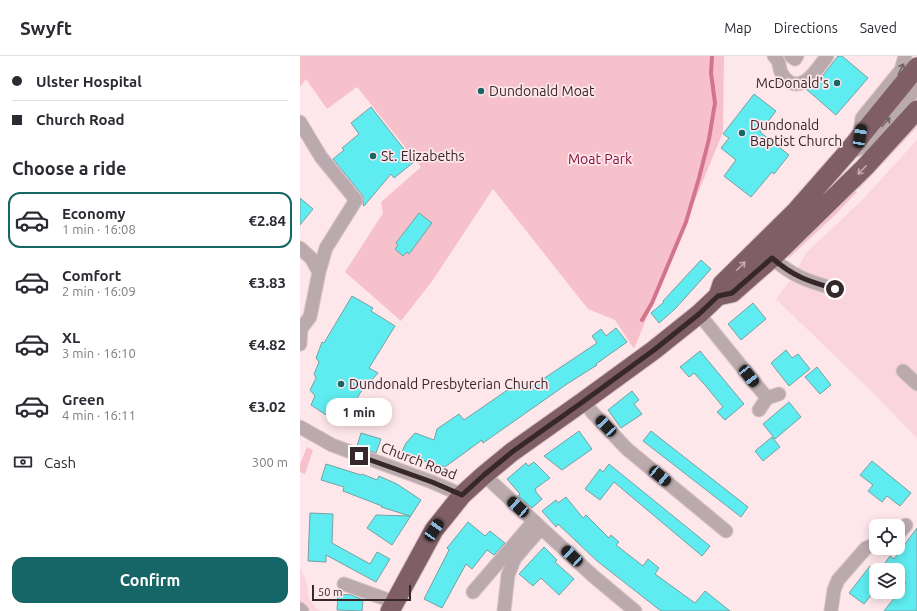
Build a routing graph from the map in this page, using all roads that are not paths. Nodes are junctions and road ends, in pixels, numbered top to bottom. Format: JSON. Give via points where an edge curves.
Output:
{"nodes":[{"id":1,"x":774,"y":56,"type":"edge"},
{"id":2,"x":791,"y":56,"type":"edge"},
{"id":3,"x":798,"y":56,"type":"edge"},
{"id":4,"x":826,"y":56,"type":"edge"},
{"id":5,"x":905,"y":56,"type":"edge"},
{"id":6,"x":917,"y":67,"type":"edge"},
{"id":7,"x":917,"y":88,"type":"edge"},
{"id":8,"x":917,"y":110,"type":"edge"},
{"id":9,"x":300,"y":122,"type":"edge"},
{"id":10,"x":860,"y":136,"type":"junction"},
{"id":11,"x":846,"y":154,"type":"junction"},
{"id":12,"x":300,"y":248,"type":"edge"},
{"id":13,"x":772,"y":258,"type":"junction"},
{"id":14,"x":319,"y":272,"type":"junction"},
{"id":15,"x":835,"y":289,"type":"dead end"},
{"id":16,"x":718,"y":296,"type":"junction"},
{"id":17,"x":699,"y":314,"type":"junction"},
{"id":18,"x":301,"y":330,"type":"edge"},
{"id":19,"x":300,"y":344,"type":"edge"},
{"id":20,"x":903,"y":371,"type":"dead end"},
{"id":21,"x":917,"y":384,"type":"edge"},
{"id":22,"x":779,"y":394,"type":"dead end"},
{"id":23,"x":767,"y":398,"type":"junction"},
{"id":24,"x":584,"y":401,"type":"junction"},
{"id":25,"x":759,"y":410,"type":"dead end"},
{"id":26,"x":300,"y":427,"type":"edge"},
{"id":27,"x":484,"y":475,"type":"junction"},
{"id":28,"x":462,"y":495,"type":"junction"},
{"id":29,"x":538,"y":525,"type":"junction"},
{"id":30,"x":726,"y":531,"type":"dead end"},
{"id":31,"x":869,"y":547,"type":"edge"},
{"id":32,"x":344,"y":584,"type":"dead end"},
{"id":33,"x":473,"y":592,"type":"dead end"},
{"id":34,"x":392,"y":607,"type":"edge"},
{"id":35,"x":504,"y":611,"type":"edge"},
{"id":36,"x":635,"y":611,"type":"edge"},
{"id":37,"x":831,"y":611,"type":"edge"}],
"edges":[{"from":1,"to":4,"type":"street","via":[[779,60],[785,79],[794,84],[807,80]]},
{"from":2,"to":3,"type":"street","via":[[795,59]]},
{"from":10,"to":5,"type":"street","one_way":true,"via":[[862,118],[901,70]]},
{"from":6,"to":10,"type":"highway"},
{"from":11,"to":7,"type":"street","one_way":true,"via":[[865,146]]},
{"from":8,"to":13,"type":"highway","one_way":true,"via":[[865,167]]},
{"from":9,"to":14,"type":"street","via":[[321,157],[356,200],[326,248]]},
{"from":10,"to":11,"type":"highway"},
{"from":16,"to":11,"type":"highway","one_way":true,"via":[[722,284],[796,212]]},
{"from":12,"to":14,"type":"street","via":[[311,258]]},
{"from":13,"to":15,"type":"street","via":[[794,275]]},
{"from":13,"to":16,"type":"highway","via":[[732,293]]},
{"from":14,"to":18,"type":"street","via":[[310,317]]},
{"from":16,"to":17,"type":"highway"},
{"from":17,"to":23,"type":"street"},
{"from":17,"to":24,"type":"highway"},
{"from":18,"to":19,"type":"street"},
{"from":20,"to":21,"type":"street"},
{"from":22,"to":23,"type":"street"},
{"from":23,"to":25,"type":"street"},
{"from":24,"to":27,"type":"highway"},
{"from":24,"to":30,"type":"street","via":[[627,449]]},
{"from":26,"to":28,"type":"street","name":"Church Road","via":[[332,445]]},
{"from":27,"to":28,"type":"highway"},
{"from":27,"to":29,"type":"street"},
{"from":28,"to":34,"type":"highway","via":[[434,530]]},
{"from":29,"to":33,"type":"street"},
{"from":29,"to":35,"type":"street","via":[[508,575]]},
{"from":29,"to":36,"type":"street","via":[[597,580]]},
{"from":31,"to":37,"type":"street","via":[[838,580]]},
{"from":32,"to":34,"type":"street"}]}
